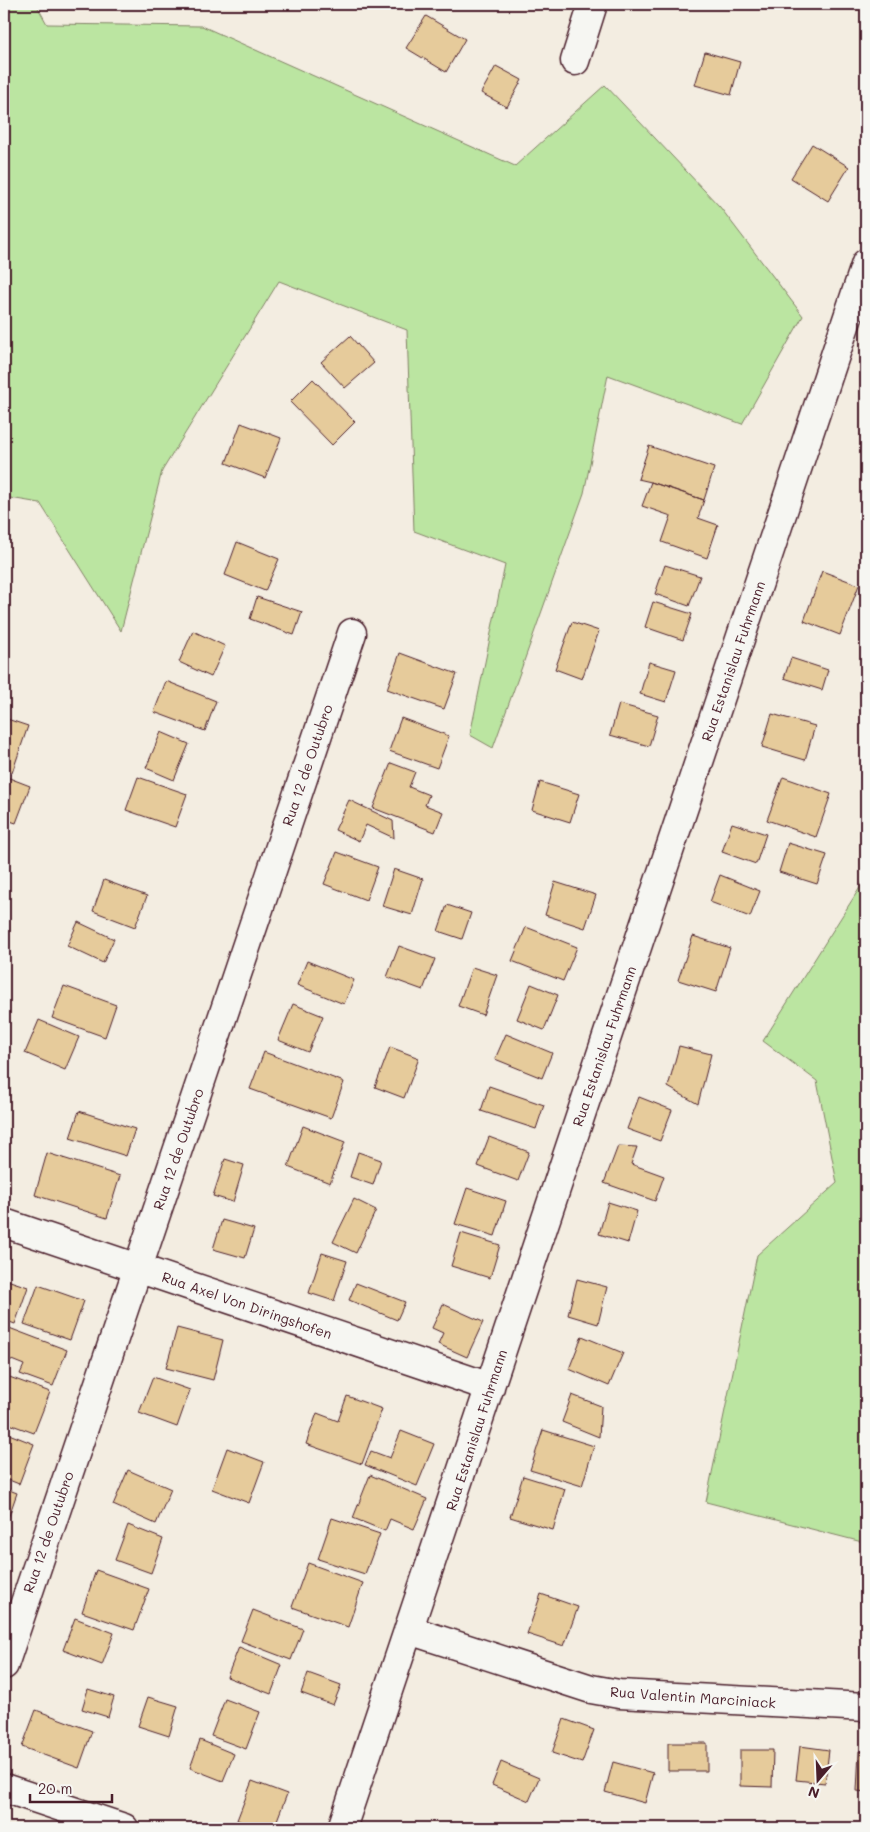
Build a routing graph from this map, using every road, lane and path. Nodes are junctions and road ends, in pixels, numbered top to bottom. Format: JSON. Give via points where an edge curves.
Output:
{"nodes":[{"id":1,"x":593,"y":4,"type":"edge"},
{"id":2,"x":575,"y":61,"type":"dead end"},
{"id":3,"x":866,"y":263,"type":"edge"},
{"id":4,"x":352,"y":633,"type":"dead end"},
{"id":5,"x":4,"y":1223,"type":"edge"},
{"id":6,"x":137,"y":1268,"type":"junction"},
{"id":7,"x":490,"y":1386,"type":"junction"},
{"id":8,"x":409,"y":1630,"type":"junction"},
{"id":9,"x":4,"y":1665,"type":"edge"},
{"id":10,"x":866,"y":1706,"type":"edge"},
{"id":11,"x":4,"y":1788,"type":"edge"},
{"id":12,"x":124,"y":1828,"type":"edge"},
{"id":13,"x":342,"y":1828,"type":"edge"}],
"edges":[{"from":1,"to":2,"type":"street"},
{"from":3,"to":7,"type":"street","name":"Rua Estanislau Fuhrmann"},
{"from":4,"to":6,"type":"street","name":"Rua 12 de Outubro"},
{"from":5,"to":6,"type":"street","name":"Rua Axel Von Diringshofen"},
{"from":6,"to":7,"type":"street","name":"Rua Axel Von Diringshofen"},
{"from":6,"to":9,"type":"street","name":"Rua 12 de Outubro"},
{"from":7,"to":8,"type":"street","name":"Rua Estanislau Fuhrmann"},
{"from":8,"to":10,"type":"street","name":"Rua Valentin Marciniack","via":[[591,1689],[619,1694]]},
{"from":8,"to":13,"type":"street","name":"Rua Estanislau Fuhrmann"},
{"from":11,"to":12,"type":"street"}]}
